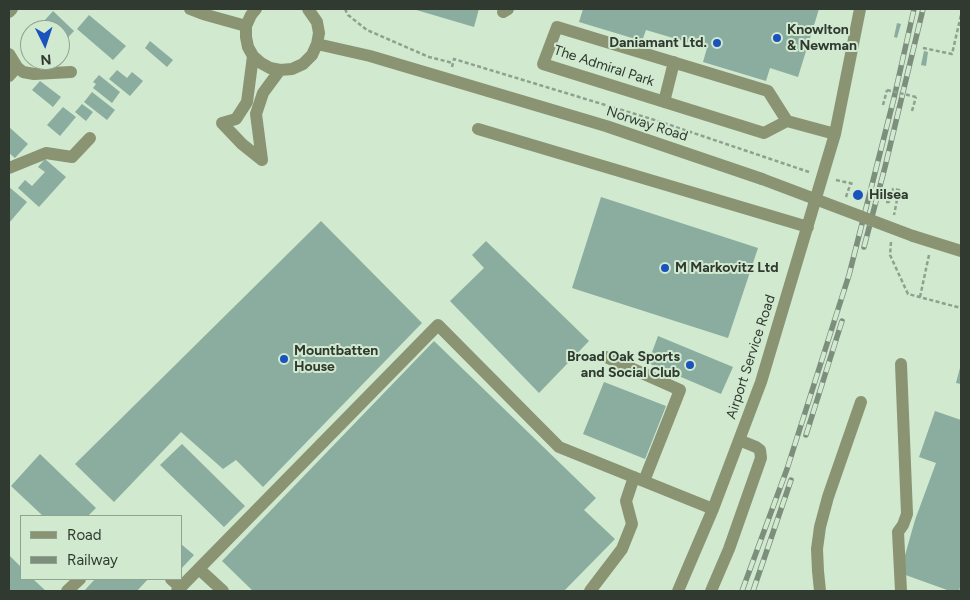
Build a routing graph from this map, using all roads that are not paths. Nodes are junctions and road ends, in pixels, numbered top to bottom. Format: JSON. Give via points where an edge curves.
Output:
{"nodes":[{"id":1,"x":12,"y":9,"type":"edge"},
{"id":2,"x":190,"y":9,"type":"edge"},
{"id":3,"x":256,"y":9,"type":"edge"},
{"id":4,"x":308,"y":9,"type":"edge"},
{"id":5,"x":860,"y":9,"type":"edge"},
{"id":6,"x":9,"y":12,"type":"edge"},
{"id":7,"x":246,"y":26,"type":"junction"},
{"id":8,"x":317,"y":44,"type":"junction"},
{"id":9,"x":9,"y":54,"type":"edge"},
{"id":10,"x":253,"y":56,"type":"junction"},
{"id":11,"x":674,"y":62,"type":"junction"},
{"id":12,"x":280,"y":70,"type":"junction"},
{"id":13,"x":13,"y":72,"type":"edge"},
{"id":14,"x":71,"y":72,"type":"dead end"},
{"id":15,"x":664,"y":102,"type":"junction"},
{"id":16,"x":787,"y":120,"type":"junction"},
{"id":17,"x":478,"y":129,"type":"dead end"},
{"id":18,"x":835,"y":134,"type":"junction"},
{"id":19,"x":90,"y":138,"type":"dead end"},
{"id":20,"x":9,"y":168,"type":"edge"},
{"id":21,"x":808,"y":227,"type":"junction"},
{"id":22,"x":961,"y":251,"type":"edge"},
{"id":23,"x":606,"y":357,"type":"dead end"},
{"id":24,"x":901,"y":364,"type":"dead end"},
{"id":25,"x":861,"y":402,"type":"dead end"},
{"id":26,"x":739,"y":440,"type":"junction"},
{"id":27,"x":639,"y":479,"type":"junction"},
{"id":28,"x":713,"y":509,"type":"junction"},
{"id":29,"x":199,"y":569,"type":"junction"},
{"id":30,"x":79,"y":580,"type":"edge"},
{"id":31,"x":179,"y":590,"type":"edge"},
{"id":32,"x":67,"y":591,"type":"edge"},
{"id":33,"x":223,"y":591,"type":"edge"},
{"id":34,"x":590,"y":591,"type":"edge"},
{"id":35,"x":678,"y":591,"type":"edge"},
{"id":36,"x":711,"y":591,"type":"edge"},
{"id":37,"x":820,"y":591,"type":"edge"},
{"id":38,"x":900,"y":591,"type":"edge"}],
"edges":[{"from":1,"to":6,"type":"street"},
{"from":2,"to":7,"type":"street"},
{"from":3,"to":7,"type":"street"},
{"from":4,"to":8,"type":"street","via":[[317,22]]},
{"from":5,"to":18,"type":"street","name":"Airport Service Road"},
{"from":7,"to":10,"type":"street","via":[[248,47]]},
{"from":8,"to":12,"type":"street","via":[[303,64]]},
{"from":8,"to":22,"type":"street","name":"Norway Road","bridge":true,"via":[[370,56],[615,129]]},
{"from":9,"to":13,"type":"street"},
{"from":10,"to":12,"type":"street","via":[[270,68]]},
{"from":10,"to":12,"type":"street","via":[[247,102],[236,119],[222,123],[262,160],[256,114],[263,93]]},
{"from":11,"to":15,"type":"street","name":"The Admiral Park"},
{"from":11,"to":15,"type":"street","name":"The Admiral Park","via":[[558,27],[543,64]]},
{"from":11,"to":16,"type":"street","name":"The Admiral Park","via":[[768,91]]},
{"from":13,"to":14,"type":"street"},
{"from":15,"to":16,"type":"street","name":"The Admiral Park","via":[[764,133]]},
{"from":16,"to":18,"type":"street"},
{"from":17,"to":21,"type":"street"},
{"from":18,"to":21,"type":"street","name":"Airport Service Road"},
{"from":19,"to":20,"type":"street","via":[[72,157],[46,153]]},
{"from":21,"to":26,"type":"street","name":"Airport Service Road","via":[[761,382]]},
{"from":23,"to":27,"type":"street","via":[[680,390]]},
{"from":24,"to":38,"type":"street","via":[[907,514],[898,532]]},
{"from":25,"to":37,"type":"street","via":[[820,527],[817,549]]},
{"from":26,"to":28,"type":"street","name":"Airport Service Road"},
{"from":26,"to":36,"type":"street","via":[[760,450],[761,458]]},
{"from":27,"to":28,"type":"street"},
{"from":27,"to":29,"type":"street","via":[[559,447],[438,325]]},
{"from":27,"to":34,"type":"street","via":[[626,501],[632,524],[622,549]]},
{"from":28,"to":35,"type":"street","name":"Airport Service Road"},
{"from":29,"to":31,"type":"street"},
{"from":29,"to":33,"type":"street"},
{"from":30,"to":32,"type":"street"}]}
